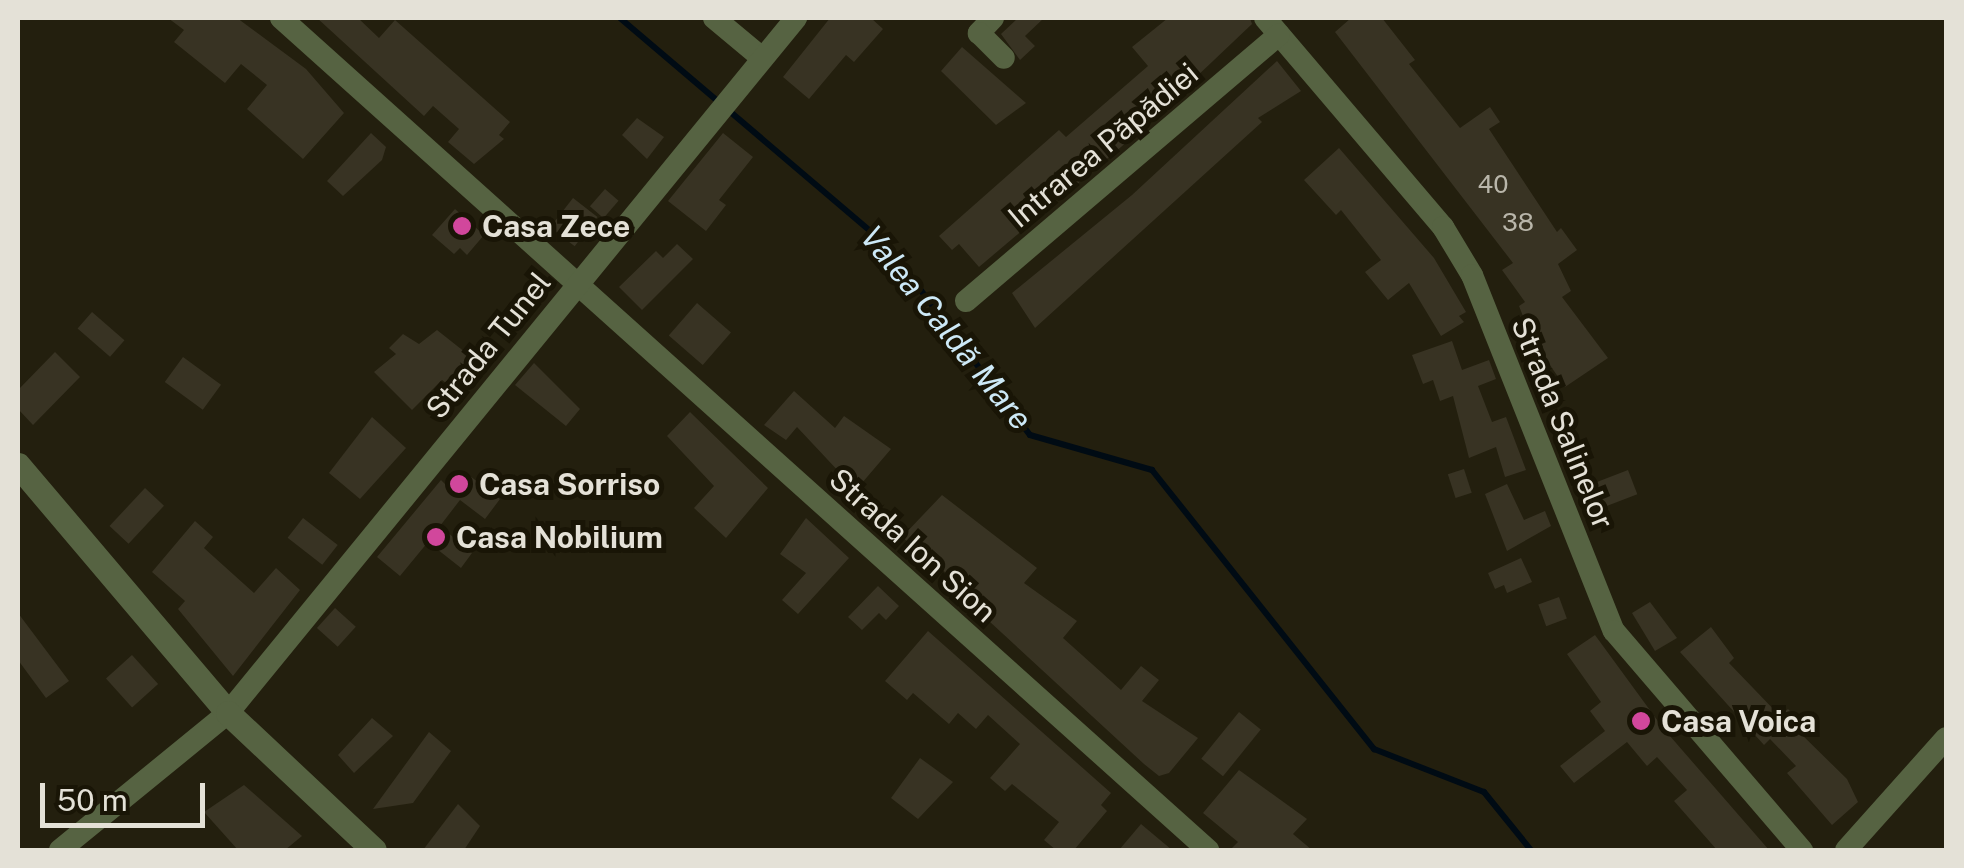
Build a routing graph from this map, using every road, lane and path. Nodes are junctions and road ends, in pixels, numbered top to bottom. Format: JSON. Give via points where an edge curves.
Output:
{"nodes":[{"id":1,"x":281,"y":18,"type":"edge"},
{"id":2,"x":714,"y":18,"type":"edge"},
{"id":3,"x":796,"y":18,"type":"edge"},
{"id":4,"x":994,"y":18,"type":"edge"},
{"id":5,"x":1272,"y":26,"type":"edge"},
{"id":6,"x":762,"y":58,"type":"junction"},
{"id":7,"x":1004,"y":58,"type":"dead end"},
{"id":8,"x":579,"y":282,"type":"junction"},
{"id":9,"x":966,"y":301,"type":"dead end"},
{"id":10,"x":18,"y":465,"type":"edge"},
{"id":11,"x":228,"y":713,"type":"junction"},
{"id":12,"x":1946,"y":738,"type":"edge"},
{"id":13,"x":60,"y":850,"type":"edge"},
{"id":14,"x":374,"y":850,"type":"edge"},
{"id":15,"x":1208,"y":850,"type":"edge"},
{"id":16,"x":1802,"y":850,"type":"edge"},
{"id":17,"x":1846,"y":850,"type":"edge"}],
"edges":[{"from":1,"to":8,"type":"street","name":"Strada Ion Sion"},
{"from":2,"to":6,"type":"street"},
{"from":3,"to":6,"type":"street","name":"Strada Tunel"},
{"from":4,"to":7,"type":"street","via":[[979,33]]},
{"from":5,"to":9,"type":"street","name":"Intrarea Păpădiei"},
{"from":5,"to":16,"type":"street","name":"Strada Salinelor","via":[[1443,226],[1472,275],[1614,631]]},
{"from":6,"to":8,"type":"street","name":"Strada Tunel"},
{"from":8,"to":11,"type":"street","name":"Strada Tunel"},
{"from":8,"to":15,"type":"street","name":"Strada Ion Sion"},
{"from":10,"to":11,"type":"street"},
{"from":11,"to":13,"type":"street","name":"Strada Tunel"},
{"from":11,"to":14,"type":"street"},
{"from":12,"to":17,"type":"street"}]}
